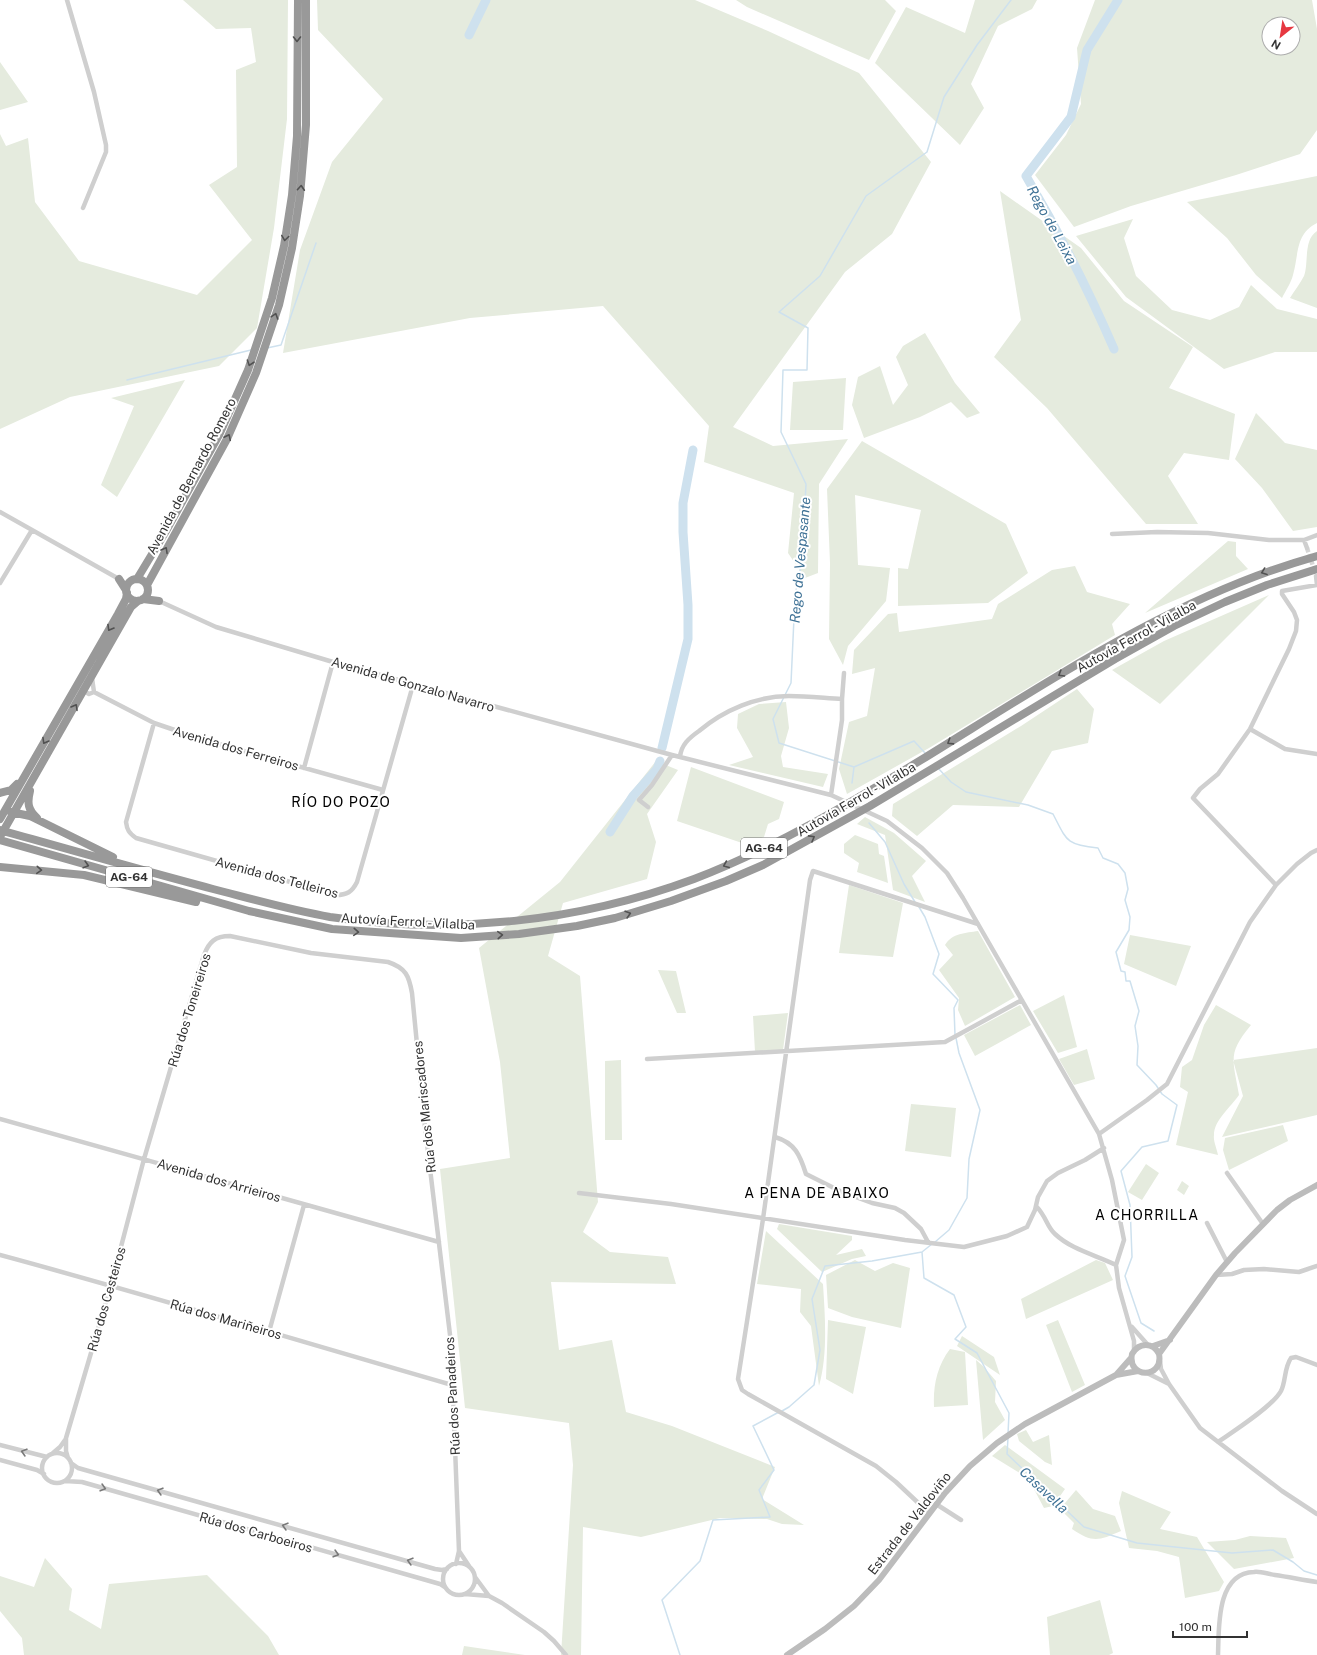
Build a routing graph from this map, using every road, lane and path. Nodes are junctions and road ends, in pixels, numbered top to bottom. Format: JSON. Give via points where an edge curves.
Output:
{"nodes":[{"id":1,"x":67,"y":0,"type":"edge"},
{"id":2,"x":298,"y":0,"type":"edge"},
{"id":3,"x":306,"y":0,"type":"edge"},
{"id":4,"x":83,"y":208,"type":"dead end"},
{"id":5,"x":0,"y":512,"type":"edge"},
{"id":6,"x":32,"y":530,"type":"junction"},
{"id":7,"x":1112,"y":534,"type":"dead end"},
{"id":8,"x":1317,"y":535,"type":"edge"},
{"id":9,"x":1304,"y":540,"type":"junction"},
{"id":10,"x":1307,"y":548,"type":"tunnel mouth"},
{"id":11,"x":1315,"y":557,"type":"edge"},
{"id":12,"x":1316,"y":572,"type":"edge"},
{"id":13,"x":119,"y":579,"type":"junction"},
{"id":14,"x":133,"y":580,"type":"junction"},
{"id":15,"x":0,"y":584,"type":"edge"},
{"id":16,"x":148,"y":588,"type":"junction"},
{"id":17,"x":126,"y":591,"type":"junction"},
{"id":18,"x":140,"y":600,"type":"junction"},
{"id":19,"x":159,"y":600,"type":"junction"},
{"id":20,"x":334,"y":662,"type":"junction"},
{"id":21,"x":844,"y":673,"type":"dead end"},
{"id":22,"x":92,"y":678,"type":"junction"},
{"id":23,"x":78,"y":684,"type":"junction"},
{"id":24,"x":413,"y":685,"type":"junction"},
{"id":25,"x":84,"y":692,"type":"junction"},
{"id":26,"x":94,"y":692,"type":"junction"},
{"id":27,"x":842,"y":699,"type":"junction"},
{"id":28,"x":154,"y":723,"type":"junction"},
{"id":29,"x":1250,"y":729,"type":"junction"},
{"id":30,"x":1317,"y":754,"type":"edge"},
{"id":31,"x":672,"y":755,"type":"junction"},
{"id":32,"x":680,"y":757,"type":"junction"},
{"id":33,"x":30,"y":767,"type":"junction"},
{"id":34,"x":304,"y":768,"type":"junction"},
{"id":35,"x":38,"y":772,"type":"junction"},
{"id":36,"x":383,"y":790,"type":"junction"},
{"id":37,"x":0,"y":793,"type":"edge"},
{"id":38,"x":831,"y":795,"type":"junction"},
{"id":39,"x":0,"y":797,"type":"edge"},
{"id":40,"x":648,"y":807,"type":"dead end"},
{"id":41,"x":8,"y":814,"type":"edge"},
{"id":42,"x":39,"y":820,"type":"junction"},
{"id":43,"x":0,"y":830,"type":"edge"},
{"id":44,"x":3,"y":840,"type":"edge"},
{"id":45,"x":1317,"y":850,"type":"edge"},
{"id":46,"x":0,"y":868,"type":"edge"},
{"id":47,"x":171,"y":878,"type":"junction"},
{"id":48,"x":1276,"y":885,"type":"junction"},
{"id":49,"x":978,"y":924,"type":"junction"},
{"id":50,"x":332,"y":929,"type":"junction"},
{"id":51,"x":407,"y":974,"type":"joint"},
{"id":52,"x":1022,"y":1000,"type":"junction"},
{"id":53,"x":786,"y":1052,"type":"junction"},
{"id":54,"x":647,"y":1059,"type":"dead end"},
{"id":55,"x":0,"y":1120,"type":"edge"},
{"id":56,"x":1099,"y":1134,"type":"junction"},
{"id":57,"x":775,"y":1138,"type":"junction"},
{"id":58,"x":1104,"y":1148,"type":"junction"},
{"id":59,"x":144,"y":1159,"type":"junction"},
{"id":60,"x":1227,"y":1173,"type":"dead end"},
{"id":61,"x":1317,"y":1185,"type":"edge"},
{"id":62,"x":579,"y":1193,"type":"dead end"},
{"id":63,"x":304,"y":1205,"type":"junction"},
{"id":64,"x":1036,"y":1206,"type":"junction"},
{"id":65,"x":763,"y":1219,"type":"junction"},
{"id":66,"x":1206,"y":1222,"type":"dead end"},
{"id":67,"x":1263,"y":1224,"type":"junction"},
{"id":68,"x":438,"y":1242,"type":"junction"},
{"id":69,"x":931,"y":1243,"type":"junction"},
{"id":70,"x":0,"y":1255,"type":"edge"},
{"id":71,"x":1227,"y":1262,"type":"junction"},
{"id":72,"x":1116,"y":1265,"type":"junction"},
{"id":73,"x":1317,"y":1266,"type":"edge"},
{"id":74,"x":1216,"y":1275,"type":"junction"},
{"id":75,"x":110,"y":1285,"type":"junction"},
{"id":76,"x":1131,"y":1325,"type":"junction"},
{"id":77,"x":269,"y":1332,"type":"junction"},
{"id":78,"x":1170,"y":1340,"type":"junction"},
{"id":79,"x":1150,"y":1346,"type":"junction"},
{"id":80,"x":1134,"y":1350,"type":"junction"},
{"id":81,"x":1160,"y":1357,"type":"junction"},
{"id":82,"x":1131,"y":1358,"type":"junction"},
{"id":83,"x":1317,"y":1366,"type":"edge"},
{"id":84,"x":1138,"y":1371,"type":"junction"},
{"id":85,"x":1147,"y":1373,"type":"junction"},
{"id":86,"x":1116,"y":1375,"type":"junction"},
{"id":87,"x":1169,"y":1384,"type":"junction"},
{"id":88,"x":452,"y":1385,"type":"junction"},
{"id":89,"x":66,"y":1438,"type":"junction"},
{"id":90,"x":1218,"y":1442,"type":"junction"},
{"id":91,"x":0,"y":1445,"type":"edge"},
{"id":92,"x":49,"y":1456,"type":"junction"},
{"id":93,"x":68,"y":1458,"type":"junction"},
{"id":94,"x":0,"y":1460,"type":"edge"},
{"id":95,"x":71,"y":1463,"type":"junction"},
{"id":96,"x":44,"y":1474,"type":"junction"},
{"id":97,"x":65,"y":1480,"type":"junction"},
{"id":98,"x":936,"y":1504,"type":"junction"},
{"id":99,"x":929,"y":1513,"type":"junction"},
{"id":100,"x":1317,"y":1514,"type":"edge"},
{"id":101,"x":961,"y":1520,"type":"dead end"},
{"id":102,"x":459,"y":1550,"type":"junction"},
{"id":103,"x":456,"y":1564,"type":"junction"},
{"id":104,"x":470,"y":1568,"type":"junction"},
{"id":105,"x":447,"y":1569,"type":"junction"},
{"id":106,"x":475,"y":1578,"type":"junction"},
{"id":107,"x":1317,"y":1582,"type":"edge"},
{"id":108,"x":446,"y":1588,"type":"junction"},
{"id":109,"x":465,"y":1594,"type":"junction"},
{"id":110,"x":489,"y":1596,"type":"junction"},
{"id":111,"x":566,"y":1655,"type":"edge"},
{"id":112,"x":787,"y":1655,"type":"edge"},
{"id":113,"x":1218,"y":1655,"type":"edge"}],
"edges":[{"from":1,"to":4,"type":"street","via":[[106,145],[106,152]]},
{"from":2,"to":14,"type":"highway","name":"Avenida de Bernardo Romero","one_way":true,"via":[[297,136],[292,195],[272,298],[248,370],[219,435],[166,531]]},
{"from":16,"to":3,"type":"highway","name":"Avenida de Bernardo Romero","one_way":true,"via":[[227,439],[256,373],[279,305],[300,196],[306,126]]},
{"from":5,"to":6,"type":"street"},
{"from":6,"to":13,"type":"street"},
{"from":6,"to":15,"type":"street"},
{"from":7,"to":9,"type":"street","via":[[1208,533],[1268,540]]},
{"from":8,"to":9,"type":"street"},
{"from":9,"to":10,"type":"street"},
{"from":11,"to":47,"type":"highway","name":"Autovía Ferrol - Vilalba","number":"AG-64","one_way":true,"via":[[1219,590],[1140,629],[794,833],[708,873],[642,896],[576,912],[504,922],[436,926],[401,925],[299,911]]},
{"from":12,"to":29,"type":"street","via":[[1317,585],[1282,591],[1297,620],[1296,631]]},
{"from":50,"to":12,"type":"highway","name":"Autovía Ferrol - Vilalba","number":"AG-64","one_way":true,"via":[[461,938],[519,934],[577,926],[671,902],[781,856],[870,806],[1115,658],[1174,626],[1267,585]]},
{"from":13,"to":14,"type":"highway"},
{"from":13,"to":17,"type":"highway"},
{"from":14,"to":16,"type":"highway","via":[[142,580]]},
{"from":14,"to":17,"type":"highway"},
{"from":16,"to":18,"type":"highway","via":[[146,596]]},
{"from":16,"to":19,"type":"highway"},
{"from":17,"to":18,"type":"highway","via":[[132,600]]},
{"from":17,"to":23,"type":"highway","one_way":true,"via":[[126,599]]},
{"from":18,"to":19,"type":"highway"},
{"from":18,"to":22,"type":"highway","via":[[131,607]]},
{"from":19,"to":20,"type":"street","name":"Avenida de Gonzalo Navarro","via":[[216,627]]},
{"from":20,"to":24,"type":"street","name":"Avenida de Gonzalo Navarro"},
{"from":20,"to":34,"type":"street"},
{"from":21,"to":27,"type":"street"},
{"from":22,"to":25,"type":"highway"},
{"from":22,"to":26,"type":"street"},
{"from":23,"to":25,"type":"street"},
{"from":23,"to":33,"type":"highway","one_way":true},
{"from":24,"to":31,"type":"street","name":"Avenida de Gonzalo Navarro"},
{"from":24,"to":36,"type":"street","name":"Avenida dos Telleiros"},
{"from":25,"to":26,"type":"street"},
{"from":35,"to":25,"type":"highway","one_way":true},
{"from":26,"to":28,"type":"street","name":"Avenida dos Ferreiros"},
{"from":27,"to":32,"type":"street","via":[[788,696],[752,701],[704,726],[683,746]]},
{"from":27,"to":38,"type":"street","via":[[842,720]]},
{"from":28,"to":34,"type":"street","name":"Avenida dos Ferreiros"},
{"from":28,"to":36,"type":"street","name":"Avenida dos Telleiros","via":[[126,822],[130,834],[136,838],[336,895],[344,895],[353,890],[357,882]]},
{"from":29,"to":30,"type":"street","via":[[1285,749]]},
{"from":29,"to":48,"type":"street","via":[[1218,774],[1200,788],[1193,798]]},
{"from":31,"to":32,"type":"street","name":"Avenida de Gonzalo Navarro"},
{"from":31,"to":40,"type":"street","via":[[639,800]]},
{"from":32,"to":38,"type":"street","name":"Avenida de Gonzalo Navarro"},
{"from":33,"to":37,"type":"highway","via":[[11,790]]},
{"from":33,"to":41,"type":"highway"},
{"from":34,"to":36,"type":"street","name":"Avenida dos Ferreiros"},
{"from":35,"to":41,"type":"highway"},
{"from":35,"to":42,"type":"highway","via":[[28,802],[29,809]]},
{"from":38,"to":49,"type":"street","name":"Avenida de Gonzalo Navarro","via":[[887,821],[922,848],[946,873]]},
{"from":39,"to":41,"type":"highway","via":[[6,802]]},
{"from":41,"to":42,"type":"highway"},
{"from":41,"to":44,"type":"highway"},
{"from":42,"to":47,"type":"highway","via":[[105,854]]},
{"from":43,"to":47,"type":"highway","name":"Autovía Ferrol - Vilalba","number":"AG-64"},
{"from":44,"to":50,"type":"highway","name":"Autovía Ferrol - Vilalba","number":"AG-64","one_way":true,"via":[[249,911]]},
{"from":45,"to":48,"type":"street","via":[[1297,864]]},
{"from":46,"to":50,"type":"highway","one_way":true,"via":[[84,875],[242,913]]},
{"from":48,"to":56,"type":"street","via":[[1250,922],[1167,1084]]},
{"from":49,"to":52,"type":"street","name":"Avenida de Gonzalo Navarro"},
{"from":49,"to":53,"type":"street","via":[[813,871]]},
{"from":51,"to":59,"type":"street","name":"Rúa dos Toneireiros","via":[[388,962],[311,953],[230,936],[212,940],[204,955]]},
{"from":51,"to":68,"type":"street","name":"Rúa dos Mariscadores","via":[[412,993]]},
{"from":52,"to":53,"type":"street","via":[[945,1042]]},
{"from":52,"to":56,"type":"street","name":"Avenida de Gonzalo Navarro"},
{"from":53,"to":54,"type":"street"},
{"from":53,"to":57,"type":"street"},
{"from":55,"to":59,"type":"street","name":"Avenida dos Arrieiros"},
{"from":56,"to":58,"type":"street","name":"Avenida de Gonzalo Navarro"},
{"from":57,"to":65,"type":"street"},
{"from":57,"to":69,"type":"street","via":[[786,1141],[801,1158],[806,1174],[842,1192],[895,1208],[921,1229]]},
{"from":58,"to":64,"type":"street","via":[[1047,1181]]},
{"from":58,"to":72,"type":"street","name":"Avenida de Gonzalo Navarro","via":[[1124,1240]]},
{"from":59,"to":63,"type":"street","name":"Avenida dos Arrieiros"},
{"from":59,"to":75,"type":"street","name":"Rúa dos Cesteiros"},
{"from":60,"to":67,"type":"street"},
{"from":61,"to":67,"type":"main road","via":[[1290,1200]]},
{"from":62,"to":65,"type":"street"},
{"from":63,"to":68,"type":"street","name":"Avenida dos Arrieiros"},
{"from":63,"to":77,"type":"street"},
{"from":64,"to":69,"type":"street","via":[[1026,1227],[1006,1236],[964,1247]]},
{"from":64,"to":72,"type":"street","via":[[1054,1233],[1069,1244]]},
{"from":65,"to":69,"type":"street"},
{"from":65,"to":99,"type":"street","via":[[738,1379],[740,1387],[748,1394],[876,1466]]},
{"from":66,"to":71,"type":"street"},
{"from":67,"to":71,"type":"main road"},
{"from":68,"to":88,"type":"street","name":"Rúa dos Panadeiros","via":[[451,1343]]},
{"from":70,"to":75,"type":"street","name":"Rúa dos Mariñeiros"},
{"from":71,"to":74,"type":"main road"},
{"from":72,"to":76,"type":"street","via":[[1119,1288]]},
{"from":73,"to":74,"type":"street","via":[[1299,1272],[1264,1269]]},
{"from":74,"to":78,"type":"main road"},
{"from":75,"to":77,"type":"street","name":"Rúa dos Mariñeiros"},
{"from":75,"to":89,"type":"street","name":"Rúa dos Cesteiros"},
{"from":76,"to":79,"type":"street"},
{"from":76,"to":80,"type":"street"},
{"from":77,"to":88,"type":"street","name":"Rúa dos Mariñeiros"},
{"from":78,"to":79,"type":"main road"},
{"from":78,"to":81,"type":"main road"},
{"from":79,"to":80,"type":"main road","via":[[1140,1346]]},
{"from":79,"to":81,"type":"main road"},
{"from":80,"to":82,"type":"main road"},
{"from":81,"to":85,"type":"main road","via":[[1157,1367]]},
{"from":81,"to":87,"type":"street","via":[[1161,1369]]},
{"from":82,"to":84,"type":"main road"},
{"from":82,"to":86,"type":"main road"},
{"from":83,"to":90,"type":"street","via":[[1296,1357],[1291,1358],[1280,1392],[1272,1403]]},
{"from":84,"to":85,"type":"main road"},
{"from":84,"to":86,"type":"main road"},
{"from":85,"to":87,"type":"street"},
{"from":86,"to":98,"type":"main road","name":"Estrada de Valdoviño","via":[[1025,1424],[997,1443],[952,1483]]},
{"from":87,"to":90,"type":"street","via":[[1200,1428]]},
{"from":88,"to":102,"type":"street","name":"Rúa dos Panadeiros"},
{"from":89,"to":92,"type":"street","name":"Rúa dos Cesteiros"},
{"from":89,"to":93,"type":"street","name":"Rúa dos Cesteiros"},
{"from":90,"to":100,"type":"street"},
{"from":92,"to":91,"type":"street","one_way":true},
{"from":92,"to":93,"type":"street","via":[[59,1454]]},
{"from":92,"to":96,"type":"street","via":[[42,1467]]},
{"from":93,"to":95,"type":"street"},
{"from":94,"to":96,"type":"street","name":"Rúa dos Carboeiros"},
{"from":95,"to":97,"type":"street","via":[[71,1472]]},
{"from":105,"to":95,"type":"street","name":"Rúa dos Carboeiros","one_way":true,"via":[[412,1562],[78,1468]]},
{"from":96,"to":97,"type":"street","name":"Rúa dos Carboeiros","via":[[52,1482]]},
{"from":97,"to":108,"type":"street","name":"Rúa dos Carboeiros","one_way":true,"via":[[90,1484]]},
{"from":98,"to":99,"type":"main road","name":"Estrada de Valdoviño"},
{"from":98,"to":101,"type":"street"},
{"from":99,"to":112,"type":"main road","name":"Estrada de Valdoviño","via":[[879,1580],[854,1606]]},
{"from":102,"to":103,"type":"street","name":"Rúa dos Panadeiros"},
{"from":102,"to":104,"type":"street","name":"Rúa dos Panadeiros"},
{"from":103,"to":104,"type":"street"},
{"from":103,"to":105,"type":"street"},
{"from":104,"to":106,"type":"street"},
{"from":105,"to":108,"type":"street","via":[[444,1578]]},
{"from":106,"to":109,"type":"street","via":[[473,1588]]},
{"from":106,"to":110,"type":"street"},
{"from":107,"to":113,"type":"street","via":[[1256,1572],[1242,1574],[1232,1581],[1221,1607]]},
{"from":108,"to":109,"type":"street","name":"Rúa dos Carboeiros","via":[[454,1594]]},
{"from":109,"to":110,"type":"street","name":"Rúa dos Carboeiros"},
{"from":110,"to":111,"type":"street","via":[[544,1632]]}]}
